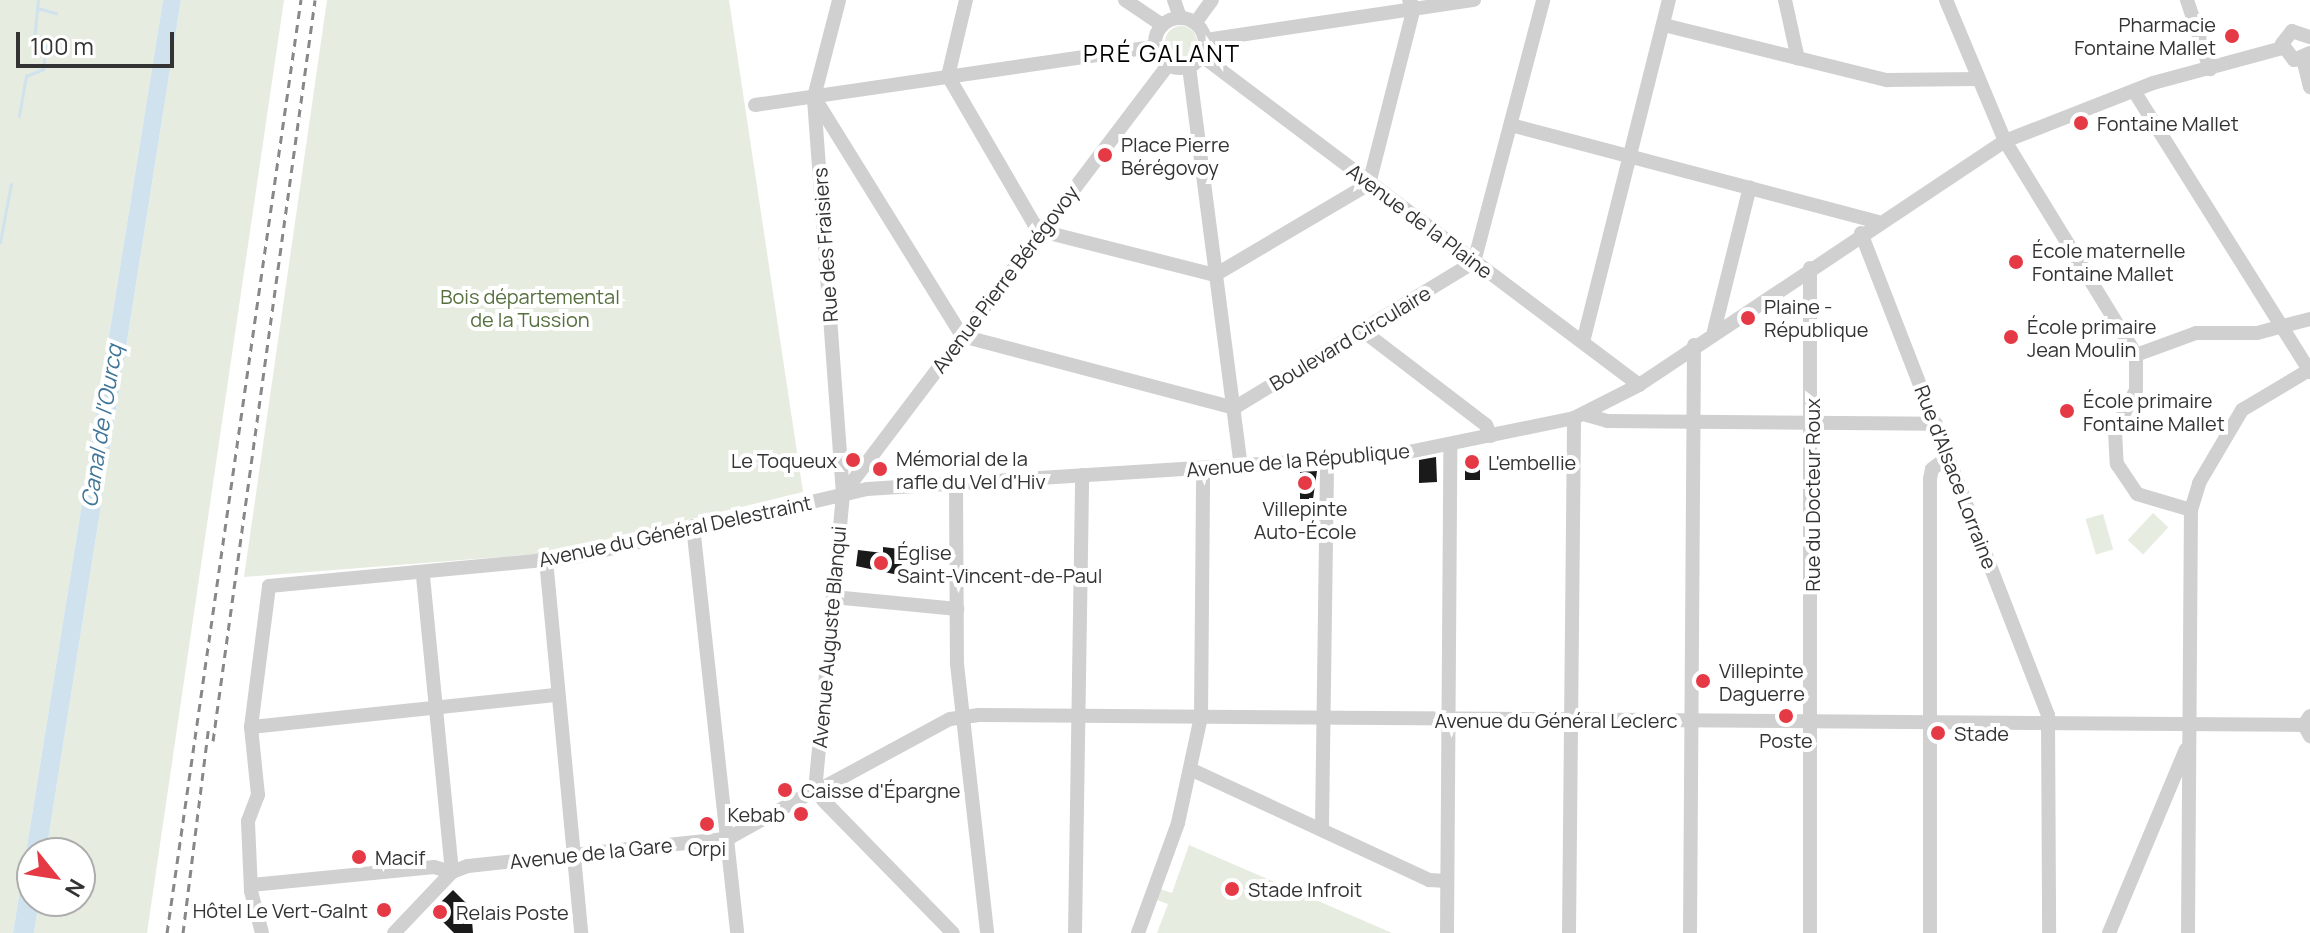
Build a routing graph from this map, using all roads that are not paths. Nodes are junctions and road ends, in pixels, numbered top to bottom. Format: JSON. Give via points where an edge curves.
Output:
{"nodes":[{"id":1,"x":839,"y":0,"type":"edge"},
{"id":2,"x":966,"y":0,"type":"edge"},
{"id":3,"x":1125,"y":0,"type":"edge"},
{"id":4,"x":1174,"y":0,"type":"edge"},
{"id":5,"x":1212,"y":0,"type":"edge"},
{"id":6,"x":1474,"y":0,"type":"edge"},
{"id":7,"x":1543,"y":0,"type":"edge"},
{"id":8,"x":1669,"y":0,"type":"edge"},
{"id":9,"x":1785,"y":0,"type":"edge"},
{"id":10,"x":1946,"y":0,"type":"edge"},
{"id":11,"x":2187,"y":0,"type":"edge"},
{"id":12,"x":1412,"y":4,"type":"edge"},
{"id":13,"x":1180,"y":17,"type":"junction"},
{"id":14,"x":1196,"y":22,"type":"junction"},
{"id":15,"x":1162,"y":25,"type":"junction"},
{"id":16,"x":1664,"y":25,"type":"junction"},
{"id":17,"x":2310,"y":37,"type":"edge"},
{"id":18,"x":1206,"y":40,"type":"junction"},
{"id":19,"x":1155,"y":47,"type":"junction"},
{"id":20,"x":2283,"y":48,"type":"junction"},
{"id":21,"x":1202,"y":56,"type":"junction"},
{"id":22,"x":2306,"y":56,"type":"edge"},
{"id":23,"x":1798,"y":59,"type":"junction"},
{"id":24,"x":1168,"y":65,"type":"junction"},
{"id":25,"x":1189,"y":67,"type":"junction"},
{"id":26,"x":2210,"y":69,"type":"junction"},
{"id":27,"x":948,"y":76,"type":"junction"},
{"id":28,"x":1977,"y":79,"type":"junction"},
{"id":29,"x":2310,"y":87,"type":"edge"},
{"id":30,"x":2134,"y":91,"type":"junction"},
{"id":31,"x":814,"y":97,"type":"junction"},
{"id":32,"x":755,"y":105,"type":"dead end"},
{"id":33,"x":1511,"y":125,"type":"junction"},
{"id":34,"x":2005,"y":141,"type":"junction"},
{"id":35,"x":1631,"y":157,"type":"junction"},
{"id":36,"x":1369,"y":184,"type":"junction"},
{"id":37,"x":1750,"y":187,"type":"junction"},
{"id":38,"x":1877,"y":222,"type":"junction"},
{"id":39,"x":1041,"y":230,"type":"junction"},
{"id":40,"x":1861,"y":233,"type":"junction"},
{"id":41,"x":1474,"y":262,"type":"junction"},
{"id":42,"x":1810,"y":268,"type":"junction"},
{"id":43,"x":1215,"y":275,"type":"junction"},
{"id":44,"x":2310,"y":319,"type":"edge"},
{"id":45,"x":2280,"y":330,"type":"junction"},
{"id":46,"x":1363,"y":331,"type":"junction"},
{"id":47,"x":1714,"y":331,"type":"junction"},
{"id":48,"x":962,"y":336,"type":"junction"},
{"id":49,"x":1583,"y":342,"type":"junction"},
{"id":50,"x":1694,"y":345,"type":"junction"},
{"id":51,"x":2136,"y":355,"type":"junction"},
{"id":52,"x":2309,"y":371,"type":"edge"},
{"id":53,"x":1639,"y":385,"type":"junction"},
{"id":54,"x":1234,"y":408,"type":"junction"},
{"id":55,"x":1578,"y":416,"type":"junction"},
{"id":56,"x":1695,"y":422,"type":"junction"},
{"id":57,"x":1812,"y":423,"type":"junction"},
{"id":58,"x":1936,"y":424,"type":"junction"},
{"id":59,"x":1491,"y":436,"type":"junction"},
{"id":60,"x":1450,"y":444,"type":"junction"},
{"id":61,"x":1948,"y":457,"type":"junction"},
{"id":62,"x":1327,"y":460,"type":"junction"},
{"id":63,"x":868,"y":462,"type":"junction"},
{"id":64,"x":1241,"y":466,"type":"junction"},
{"id":65,"x":1203,"y":468,"type":"junction"},
{"id":66,"x":1082,"y":475,"type":"junction"},
{"id":67,"x":956,"y":483,"type":"junction"},
{"id":68,"x":876,"y":489,"type":"junction"},
{"id":69,"x":843,"y":494,"type":"junction"},
{"id":70,"x":2191,"y":510,"type":"junction"},
{"id":71,"x":693,"y":526,"type":"junction"},
{"id":72,"x":546,"y":560,"type":"junction"},
{"id":73,"x":423,"y":575,"type":"junction"},
{"id":74,"x":833,"y":597,"type":"junction"},
{"id":75,"x":957,"y":609,"type":"junction"},
{"id":76,"x":557,"y":695,"type":"junction"},
{"id":77,"x":435,"y":706,"type":"junction"},
{"id":78,"x":1079,"y":716,"type":"junction"},
{"id":79,"x":962,"y":717,"type":"junction"},
{"id":80,"x":1201,"y":717,"type":"junction"},
{"id":81,"x":1326,"y":718,"type":"junction"},
{"id":82,"x":1449,"y":719,"type":"junction"},
{"id":83,"x":1572,"y":720,"type":"junction"},
{"id":84,"x":1691,"y":721,"type":"junction"},
{"id":85,"x":1930,"y":722,"type":"junction"},
{"id":86,"x":1810,"y":723,"type":"junction"},
{"id":87,"x":2049,"y":723,"type":"junction"},
{"id":88,"x":2191,"y":724,"type":"junction"},
{"id":89,"x":2308,"y":726,"type":"edge"},
{"id":90,"x":251,"y":727,"type":"junction"},
{"id":91,"x":2188,"y":745,"type":"junction"},
{"id":92,"x":1190,"y":769,"type":"junction"},
{"id":93,"x":822,"y":789,"type":"junction"},
{"id":94,"x":1322,"y":826,"type":"junction"},
{"id":95,"x":727,"y":839,"type":"junction"},
{"id":96,"x":575,"y":855,"type":"junction"},
{"id":97,"x":452,"y":872,"type":"junction"},
{"id":98,"x":1447,"y":881,"type":"junction"},
{"id":99,"x":251,"y":885,"type":"junction"},
{"id":100,"x":262,"y":933,"type":"edge"},
{"id":101,"x":394,"y":933,"type":"edge"},
{"id":102,"x":581,"y":933,"type":"edge"},
{"id":103,"x":737,"y":933,"type":"edge"},
{"id":104,"x":953,"y":933,"type":"edge"},
{"id":105,"x":987,"y":933,"type":"edge"},
{"id":106,"x":1075,"y":933,"type":"edge"},
{"id":107,"x":1138,"y":933,"type":"edge"},
{"id":108,"x":1447,"y":933,"type":"edge"},
{"id":109,"x":1569,"y":933,"type":"edge"},
{"id":110,"x":1690,"y":933,"type":"edge"},
{"id":111,"x":1810,"y":933,"type":"edge"},
{"id":112,"x":1930,"y":933,"type":"edge"},
{"id":113,"x":2049,"y":933,"type":"edge"},
{"id":114,"x":2109,"y":933,"type":"edge"},
{"id":115,"x":2188,"y":933,"type":"edge"}],
"edges":[{"from":1,"to":31,"type":"street","name":"Rue des Fraisiers"},
{"from":2,"to":27,"type":"street"},
{"from":3,"to":15,"type":"street"},
{"from":4,"to":13,"type":"street"},
{"from":5,"to":14,"type":"street"},
{"from":6,"to":12,"type":"street"},
{"from":7,"to":33,"type":"street"},
{"from":8,"to":16,"type":"street"},
{"from":9,"to":23,"type":"street"},
{"from":10,"to":28,"type":"street"},
{"from":11,"to":26,"type":"street"},
{"from":12,"to":18,"type":"street"},
{"from":12,"to":36,"type":"street"},
{"from":13,"to":14,"type":"street"},
{"from":13,"to":15,"type":"street"},
{"from":14,"to":18,"type":"street"},
{"from":15,"to":19,"type":"street"},
{"from":16,"to":23,"type":"street"},
{"from":16,"to":35,"type":"street"},
{"from":17,"to":20,"type":"street","name":"Avenue de la République","via":[[2292,31]]},
{"from":18,"to":21,"type":"street"},
{"from":19,"to":24,"type":"street"},
{"from":19,"to":27,"type":"street"},
{"from":20,"to":22,"type":"street","via":[[2290,58]]},
{"from":20,"to":26,"type":"street","name":"Avenue de la République"},
{"from":21,"to":25,"type":"street"},
{"from":21,"to":36,"type":"street","name":"Avenue de la Plaine"},
{"from":22,"to":29,"type":"street"},
{"from":23,"to":28,"type":"street","via":[[1887,80]]},
{"from":24,"to":25,"type":"street"},
{"from":24,"to":39,"type":"street","name":"Avenue Pierre Bérégovoy"},
{"from":25,"to":43,"type":"street"},
{"from":26,"to":30,"type":"street","name":"Avenue de la République"},
{"from":27,"to":31,"type":"street"},
{"from":27,"to":39,"type":"street"},
{"from":28,"to":34,"type":"street"},
{"from":30,"to":34,"type":"street","name":"Avenue de la République"},
{"from":30,"to":45,"type":"street"},
{"from":31,"to":32,"type":"street"},
{"from":31,"to":48,"type":"street"},
{"from":31,"to":69,"type":"street","name":"Rue des Fraisiers"},
{"from":33,"to":35,"type":"street"},
{"from":33,"to":41,"type":"street"},
{"from":34,"to":38,"type":"street","name":"Avenue de la République"},
{"from":34,"to":51,"type":"street"},
{"from":35,"to":37,"type":"street"},
{"from":35,"to":49,"type":"street"},
{"from":36,"to":41,"type":"street","name":"Avenue de la Plaine"},
{"from":36,"to":43,"type":"street"},
{"from":37,"to":38,"type":"street"},
{"from":37,"to":47,"type":"street"},
{"from":38,"to":40,"type":"street","name":"Avenue de la République"},
{"from":39,"to":43,"type":"street"},
{"from":39,"to":48,"type":"street","name":"Avenue Pierre Bérégovoy"},
{"from":40,"to":42,"type":"street","name":"Avenue de la République"},
{"from":40,"to":58,"type":"street","name":"Rue d'Alsace Lorraine"},
{"from":41,"to":46,"type":"street","name":"Boulevard Circulaire"},
{"from":41,"to":49,"type":"street","name":"Avenue de la Plaine"},
{"from":42,"to":47,"type":"street","name":"Avenue de la République"},
{"from":42,"to":57,"type":"street","name":"Rue du Docteur Roux"},
{"from":43,"to":54,"type":"street"},
{"from":44,"to":45,"type":"street"},
{"from":45,"to":51,"type":"street","via":[[2196,333]]},
{"from":45,"to":52,"type":"street"},
{"from":46,"to":54,"type":"street","name":"Boulevard Circulaire"},
{"from":46,"to":59,"type":"street","via":[[1486,425]]},
{"from":47,"to":50,"type":"street","name":"Avenue de la République"},
{"from":48,"to":54,"type":"street"},
{"from":48,"to":63,"type":"street","name":"Avenue Pierre Bérégovoy"},
{"from":49,"to":53,"type":"street","name":"Avenue de la Plaine"},
{"from":50,"to":53,"type":"street","name":"Avenue de la République"},
{"from":50,"to":56,"type":"street"},
{"from":51,"to":70,"type":"street","via":[[2136,390],[2115,431],[2117,464],[2137,494]]},
{"from":52,"to":70,"type":"street","via":[[2242,410],[2199,483]]},
{"from":53,"to":55,"type":"street","name":"Avenue de la République"},
{"from":54,"to":64,"type":"street"},
{"from":55,"to":56,"type":"street"},
{"from":55,"to":59,"type":"street","name":"Avenue de la République"},
{"from":55,"to":83,"type":"street"},
{"from":56,"to":57,"type":"street"},
{"from":56,"to":84,"type":"street"},
{"from":57,"to":58,"type":"street"},
{"from":57,"to":86,"type":"street","name":"Rue du Docteur Roux"},
{"from":58,"to":61,"type":"street","name":"Rue d'Alsace Lorraine"},
{"from":59,"to":60,"type":"street","name":"Avenue de la République"},
{"from":60,"to":62,"type":"street","name":"Avenue de la République"},
{"from":60,"to":82,"type":"street"},
{"from":61,"to":85,"type":"street","via":[[1932,469],[1930,479]]},
{"from":61,"to":87,"type":"street","name":"Rue d'Alsace Lorraine"},
{"from":62,"to":64,"type":"street","name":"Avenue de la République"},
{"from":62,"to":81,"type":"street"},
{"from":63,"to":68,"type":"street"},
{"from":63,"to":69,"type":"street","name":"Avenue Pierre Bérégovoy"},
{"from":64,"to":65,"type":"street","name":"Avenue de la République"},
{"from":65,"to":66,"type":"street","name":"Avenue de la République"},
{"from":65,"to":80,"type":"street"},
{"from":66,"to":67,"type":"street","name":"Avenue de la République"},
{"from":66,"to":78,"type":"street"},
{"from":67,"to":68,"type":"street","name":"Avenue de la République"},
{"from":67,"to":75,"type":"street"},
{"from":68,"to":69,"type":"street","name":"Avenue de la République"},
{"from":69,"to":71,"type":"street","name":"Avenue du Général Delestraint"},
{"from":69,"to":74,"type":"street","name":"Avenue Auguste Blanqui"},
{"from":70,"to":88,"type":"street"},
{"from":71,"to":72,"type":"street","name":"Avenue du Général Delestraint"},
{"from":71,"to":95,"type":"street"},
{"from":72,"to":73,"type":"street","name":"Avenue du Général Delestraint"},
{"from":72,"to":76,"type":"street"},
{"from":73,"to":77,"type":"street"},
{"from":73,"to":90,"type":"street","name":"Avenue du Général Delestraint","via":[[269,586]]},
{"from":74,"to":75,"type":"street"},
{"from":74,"to":93,"type":"street","name":"Avenue Auguste Blanqui"},
{"from":75,"to":79,"type":"street"},
{"from":76,"to":77,"type":"street"},
{"from":76,"to":96,"type":"street"},
{"from":77,"to":90,"type":"street"},
{"from":77,"to":97,"type":"street"},
{"from":78,"to":79,"type":"street","name":"Avenue du Général Leclerc"},
{"from":78,"to":80,"type":"street","name":"Avenue du Général Leclerc"},
{"from":78,"to":106,"type":"street"},
{"from":79,"to":93,"type":"street","name":"Avenue du Général Leclerc"},
{"from":79,"to":105,"type":"street"},
{"from":80,"to":81,"type":"street","name":"Avenue du Général Leclerc"},
{"from":80,"to":92,"type":"street"},
{"from":81,"to":82,"type":"street","name":"Avenue du Général Leclerc"},
{"from":81,"to":94,"type":"street"},
{"from":82,"to":83,"type":"street","name":"Avenue du Général Leclerc"},
{"from":82,"to":98,"type":"street"},
{"from":83,"to":84,"type":"street","name":"Avenue du Général Leclerc"},
{"from":83,"to":109,"type":"street"},
{"from":84,"to":86,"type":"street","name":"Avenue du Général Leclerc"},
{"from":84,"to":110,"type":"street"},
{"from":85,"to":86,"type":"street","name":"Avenue du Général Leclerc"},
{"from":85,"to":87,"type":"street","name":"Avenue du Général Leclerc"},
{"from":85,"to":112,"type":"street"},
{"from":86,"to":111,"type":"street","name":"Rue du Docteur Roux"},
{"from":87,"to":88,"type":"street","name":"Avenue du Général Leclerc"},
{"from":87,"to":113,"type":"street"},
{"from":88,"to":89,"type":"street","name":"Avenue du Général Leclerc"},
{"from":88,"to":91,"type":"street"},
{"from":90,"to":99,"type":"street","via":[[258,787],[248,821]]},
{"from":91,"to":114,"type":"street"},
{"from":91,"to":115,"type":"street"},
{"from":92,"to":94,"type":"street"},
{"from":92,"to":107,"type":"street","via":[[1178,823]]},
{"from":93,"to":95,"type":"street","name":"Avenue de la Gare","via":[[805,785],[805,796]]},
{"from":93,"to":104,"type":"street"},
{"from":94,"to":98,"type":"street","via":[[1429,880]]},
{"from":95,"to":96,"type":"street","name":"Avenue de la Gare"},
{"from":95,"to":103,"type":"street"},
{"from":96,"to":97,"type":"street","name":"Avenue de la Gare"},
{"from":96,"to":102,"type":"street"},
{"from":97,"to":99,"type":"street","name":"Avenue de la Gare","via":[[434,867]]},
{"from":97,"to":101,"type":"street"},
{"from":98,"to":108,"type":"street"},
{"from":99,"to":100,"type":"street"}]}
